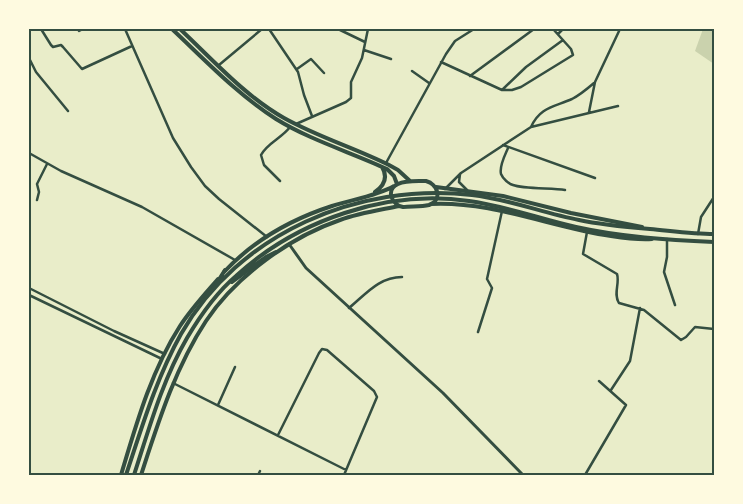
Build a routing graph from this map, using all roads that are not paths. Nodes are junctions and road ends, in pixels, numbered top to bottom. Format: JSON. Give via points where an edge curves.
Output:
{"nodes":[{"id":1,"x":41,"y":29,"type":"edge"},
{"id":2,"x":125,"y":29,"type":"edge"},
{"id":3,"x":172,"y":29,"type":"edge"},
{"id":4,"x":180,"y":29,"type":"edge"},
{"id":5,"x":189,"y":29,"type":"edge"},
{"id":6,"x":262,"y":29,"type":"edge"},
{"id":7,"x":268,"y":29,"type":"edge"},
{"id":8,"x":338,"y":29,"type":"edge"},
{"id":9,"x":368,"y":29,"type":"edge"},
{"id":10,"x":474,"y":29,"type":"edge"},
{"id":11,"x":534,"y":29,"type":"edge"},
{"id":12,"x":554,"y":29,"type":"edge"},
{"id":13,"x":563,"y":29,"type":"edge"},
{"id":14,"x":620,"y":29,"type":"edge"},
{"id":15,"x":184,"y":33,"type":"junction"},
{"id":16,"x":558,"y":34,"type":"junction"},
{"id":17,"x":563,"y":40,"type":"junction"},
{"id":18,"x":365,"y":42,"type":"junction"},
{"id":19,"x":132,"y":46,"type":"junction"},
{"id":20,"x":364,"y":50,"type":"junction"},
{"id":21,"x":29,"y":58,"type":"edge"},
{"id":22,"x":391,"y":59,"type":"dead end"},
{"id":23,"x":441,"y":62,"type":"junction"},
{"id":24,"x":218,"y":65,"type":"junction"},
{"id":25,"x":296,"y":69,"type":"junction"},
{"id":26,"x":412,"y":71,"type":"dead end"},
{"id":27,"x":324,"y":72,"type":"dead end"},
{"id":28,"x":470,"y":76,"type":"junction"},
{"id":29,"x":595,"y":82,"type":"junction"},
{"id":30,"x":430,"y":83,"type":"junction"},
{"id":31,"x":502,"y":90,"type":"junction"},
{"id":32,"x":618,"y":106,"type":"dead end"},
{"id":33,"x":68,"y":111,"type":"dead end"},
{"id":34,"x":589,"y":112,"type":"junction"},
{"id":35,"x":313,"y":116,"type":"junction"},
{"id":36,"x":296,"y":124,"type":"junction"},
{"id":37,"x":290,"y":127,"type":"junction"},
{"id":38,"x":531,"y":127,"type":"junction"},
{"id":39,"x":503,"y":145,"type":"junction"},
{"id":40,"x":508,"y":148,"type":"junction"},
{"id":41,"x":29,"y":153,"type":"edge"},
{"id":42,"x":386,"y":163,"type":"junction"},
{"id":43,"x":47,"y":164,"type":"junction"},
{"id":44,"x":382,"y":167,"type":"junction"},
{"id":45,"x":460,"y":173,"type":"junction"},
{"id":46,"x":595,"y":178,"type":"dead end"},
{"id":47,"x":280,"y":181,"type":"dead end"},
{"id":48,"x":410,"y":182,"type":"junction"},
{"id":49,"x":395,"y":185,"type":"junction"},
{"id":50,"x":436,"y":187,"type":"junction"},
{"id":51,"x":445,"y":189,"type":"junction"},
{"id":52,"x":467,"y":190,"type":"junction"},
{"id":53,"x":565,"y":190,"type":"dead end"},
{"id":54,"x":369,"y":195,"type":"junction"},
{"id":55,"x":714,"y":197,"type":"edge"},
{"id":56,"x":37,"y":200,"type":"dead end"},
{"id":57,"x":431,"y":204,"type":"junction"},
{"id":58,"x":400,"y":206,"type":"junction"},
{"id":59,"x":502,"y":211,"type":"junction"},
{"id":60,"x":652,"y":229,"type":"junction"},
{"id":61,"x":588,"y":231,"type":"junction"},
{"id":62,"x":698,"y":234,"type":"junction"},
{"id":63,"x":714,"y":234,"type":"edge"},
{"id":64,"x":267,"y":237,"type":"junction"},
{"id":65,"x":667,"y":239,"type":"junction"},
{"id":66,"x":714,"y":242,"type":"edge"},
{"id":67,"x":288,"y":244,"type":"junction"},
{"id":68,"x":276,"y":252,"type":"junction"},
{"id":69,"x":235,"y":260,"type":"junction"},
{"id":70,"x":225,"y":270,"type":"junction"},
{"id":71,"x":402,"y":278,"type":"dead end"},
{"id":72,"x":29,"y":288,"type":"edge"},
{"id":73,"x":221,"y":292,"type":"junction"},
{"id":74,"x":29,"y":295,"type":"edge"},
{"id":75,"x":675,"y":305,"type":"dead end"},
{"id":76,"x":349,"y":308,"type":"junction"},
{"id":77,"x":640,"y":308,"type":"junction"},
{"id":78,"x":199,"y":309,"type":"junction"},
{"id":79,"x":714,"y":329,"type":"edge"},
{"id":80,"x":114,"y":331,"type":"junction"},
{"id":81,"x":478,"y":332,"type":"dead end"},
{"id":82,"x":112,"y":335,"type":"junction"},
{"id":83,"x":165,"y":354,"type":"junction"},
{"id":84,"x":714,"y":355,"type":"edge"},
{"id":85,"x":162,"y":359,"type":"junction"},
{"id":86,"x":235,"y":367,"type":"dead end"},
{"id":87,"x":714,"y":369,"type":"edge"},
{"id":88,"x":598,"y":381,"type":"dead end"},
{"id":89,"x":173,"y":383,"type":"junction"},
{"id":90,"x":611,"y":390,"type":"junction"},
{"id":91,"x":218,"y":405,"type":"junction"},
{"id":92,"x":278,"y":435,"type":"junction"},
{"id":93,"x":346,"y":470,"type":"junction"},
{"id":94,"x":260,"y":471,"type":"dead end"},
{"id":95,"x":122,"y":475,"type":"edge"},
{"id":96,"x":126,"y":475,"type":"edge"},
{"id":97,"x":134,"y":475,"type":"edge"},
{"id":98,"x":141,"y":475,"type":"edge"},
{"id":99,"x":258,"y":475,"type":"edge"},
{"id":100,"x":344,"y":475,"type":"edge"},
{"id":101,"x":523,"y":475,"type":"edge"},
{"id":102,"x":585,"y":475,"type":"edge"}],
"edges":[{"from":1,"to":19,"type":"street","via":[[52,47],[63,46],[82,70]]},
{"from":2,"to":19,"type":"street"},
{"from":3,"to":37,"type":"main road","via":[[241,94]]},
{"from":4,"to":15,"type":"main road"},
{"from":5,"to":15,"type":"street"},
{"from":6,"to":24,"type":"street"},
{"from":7,"to":25,"type":"street"},
{"from":8,"to":18,"type":"street"},
{"from":9,"to":18,"type":"street"},
{"from":10,"to":23,"type":"street","via":[[452,44]]},
{"from":11,"to":28,"type":"street"},
{"from":12,"to":16,"type":"street"},
{"from":13,"to":16,"type":"street"},
{"from":14,"to":29,"type":"street"},
{"from":15,"to":24,"type":"main road"},
{"from":16,"to":17,"type":"street"},
{"from":17,"to":31,"type":"street","via":[[526,67]]},
{"from":17,"to":31,"type":"street","via":[[572,56],[517,90]]},
{"from":18,"to":20,"type":"street"},
{"from":19,"to":64,"type":"street","via":[[173,138],[191,168],[219,199]]},
{"from":20,"to":22,"type":"street"},
{"from":20,"to":35,"type":"street","via":[[352,82],[351,98]]},
{"from":21,"to":33,"type":"street","via":[[36,72]]},
{"from":23,"to":28,"type":"street"},
{"from":23,"to":30,"type":"street"},
{"from":24,"to":36,"type":"main road","via":[[259,101]]},
{"from":25,"to":27,"type":"street","via":[[311,58]]},
{"from":25,"to":35,"type":"street"},
{"from":26,"to":30,"type":"street"},
{"from":28,"to":31,"type":"street"},
{"from":29,"to":34,"type":"street"},
{"from":29,"to":38,"type":"street","via":[[570,100],[543,112]]},
{"from":30,"to":42,"type":"street"},
{"from":32,"to":34,"type":"street"},
{"from":34,"to":38,"type":"street"},
{"from":35,"to":36,"type":"street"},
{"from":36,"to":42,"type":"main road"},
{"from":37,"to":44,"type":"main road"},
{"from":37,"to":47,"type":"street","via":[[261,155],[264,165]]},
{"from":38,"to":39,"type":"street"},
{"from":39,"to":40,"type":"street"},
{"from":39,"to":45,"type":"street"},
{"from":40,"to":46,"type":"street"},
{"from":40,"to":53,"type":"street","via":[[501,169],[505,180],[513,185]]},
{"from":41,"to":43,"type":"street"},
{"from":42,"to":48,"type":"main road"},
{"from":43,"to":56,"type":"street","via":[[37,184]]},
{"from":43,"to":69,"type":"street","via":[[142,207]]},
{"from":44,"to":49,"type":"main road","via":[[391,172]]},
{"from":44,"to":54,"type":"main road","via":[[386,175],[383,185]]},
{"from":45,"to":51,"type":"street"},
{"from":45,"to":52,"type":"street","via":[[459,182]]},
{"from":48,"to":49,"type":"main road"},
{"from":48,"to":50,"type":"main road","via":[[426,181]]},
{"from":49,"to":54,"type":"main road"},
{"from":49,"to":58,"type":"main road","via":[[391,198]]},
{"from":50,"to":51,"type":"main road"},
{"from":50,"to":57,"type":"main road","via":[[438,195]]},
{"from":51,"to":52,"type":"main road"},
{"from":52,"to":60,"type":"main road"},
{"from":54,"to":64,"type":"main road","via":[[314,212]]},
{"from":55,"to":62,"type":"street","via":[[701,217]]},
{"from":57,"to":58,"type":"main road"},
{"from":57,"to":59,"type":"main road","via":[[464,204]]},
{"from":58,"to":67,"type":"main road","via":[[340,220]]},
{"from":59,"to":61,"type":"main road"},
{"from":59,"to":81,"type":"street","via":[[487,279],[492,288]]},
{"from":60,"to":62,"type":"main road"},
{"from":60,"to":78,"type":"main road","via":[[591,223],[485,197],[454,194],[388,197],[346,206],[309,220],[270,241],[229,274]]},
{"from":61,"to":65,"type":"main road"},
{"from":61,"to":73,"type":"main road","via":[[481,203],[422,199],[384,204],[340,214],[301,231],[271,249]]},
{"from":61,"to":77,"type":"street","via":[[584,255],[617,274],[616,297],[619,303]]},
{"from":62,"to":63,"type":"main road"},
{"from":64,"to":69,"type":"main road"},
{"from":65,"to":66,"type":"main road"},
{"from":65,"to":75,"type":"street","via":[[664,272]]},
{"from":67,"to":68,"type":"main road"},
{"from":67,"to":76,"type":"street","via":[[306,268]]},
{"from":68,"to":73,"type":"main road"},
{"from":68,"to":89,"type":"main road","via":[[239,283],[212,313]]},
{"from":69,"to":70,"type":"main road"},
{"from":70,"to":78,"type":"main road"},
{"from":70,"to":83,"type":"main road","via":[[188,315]]},
{"from":71,"to":76,"type":"street","via":[[383,281]]},
{"from":72,"to":80,"type":"street"},
{"from":73,"to":97,"type":"main road","via":[[196,325],[172,368]]},
{"from":74,"to":82,"type":"street"},
{"from":76,"to":101,"type":"street","via":[[443,393]]},
{"from":77,"to":79,"type":"street","via":[[681,340],[695,327]]},
{"from":77,"to":90,"type":"street","via":[[630,361]]},
{"from":78,"to":96,"type":"main road","via":[[182,333],[159,381]]},
{"from":80,"to":82,"type":"street"},
{"from":80,"to":83,"type":"street"},
{"from":82,"to":85,"type":"street"},
{"from":83,"to":85,"type":"main road"},
{"from":84,"to":87,"type":"street"},
{"from":85,"to":95,"type":"main road"},
{"from":86,"to":91,"type":"street"},
{"from":88,"to":90,"type":"street"},
{"from":89,"to":91,"type":"street"},
{"from":89,"to":98,"type":"main road"},
{"from":90,"to":102,"type":"street","via":[[626,408]]},
{"from":91,"to":92,"type":"street"},
{"from":92,"to":93,"type":"street"},
{"from":92,"to":93,"type":"street","via":[[319,353],[327,350],[377,397]]},
{"from":93,"to":100,"type":"street"},
{"from":94,"to":99,"type":"street"}]}
